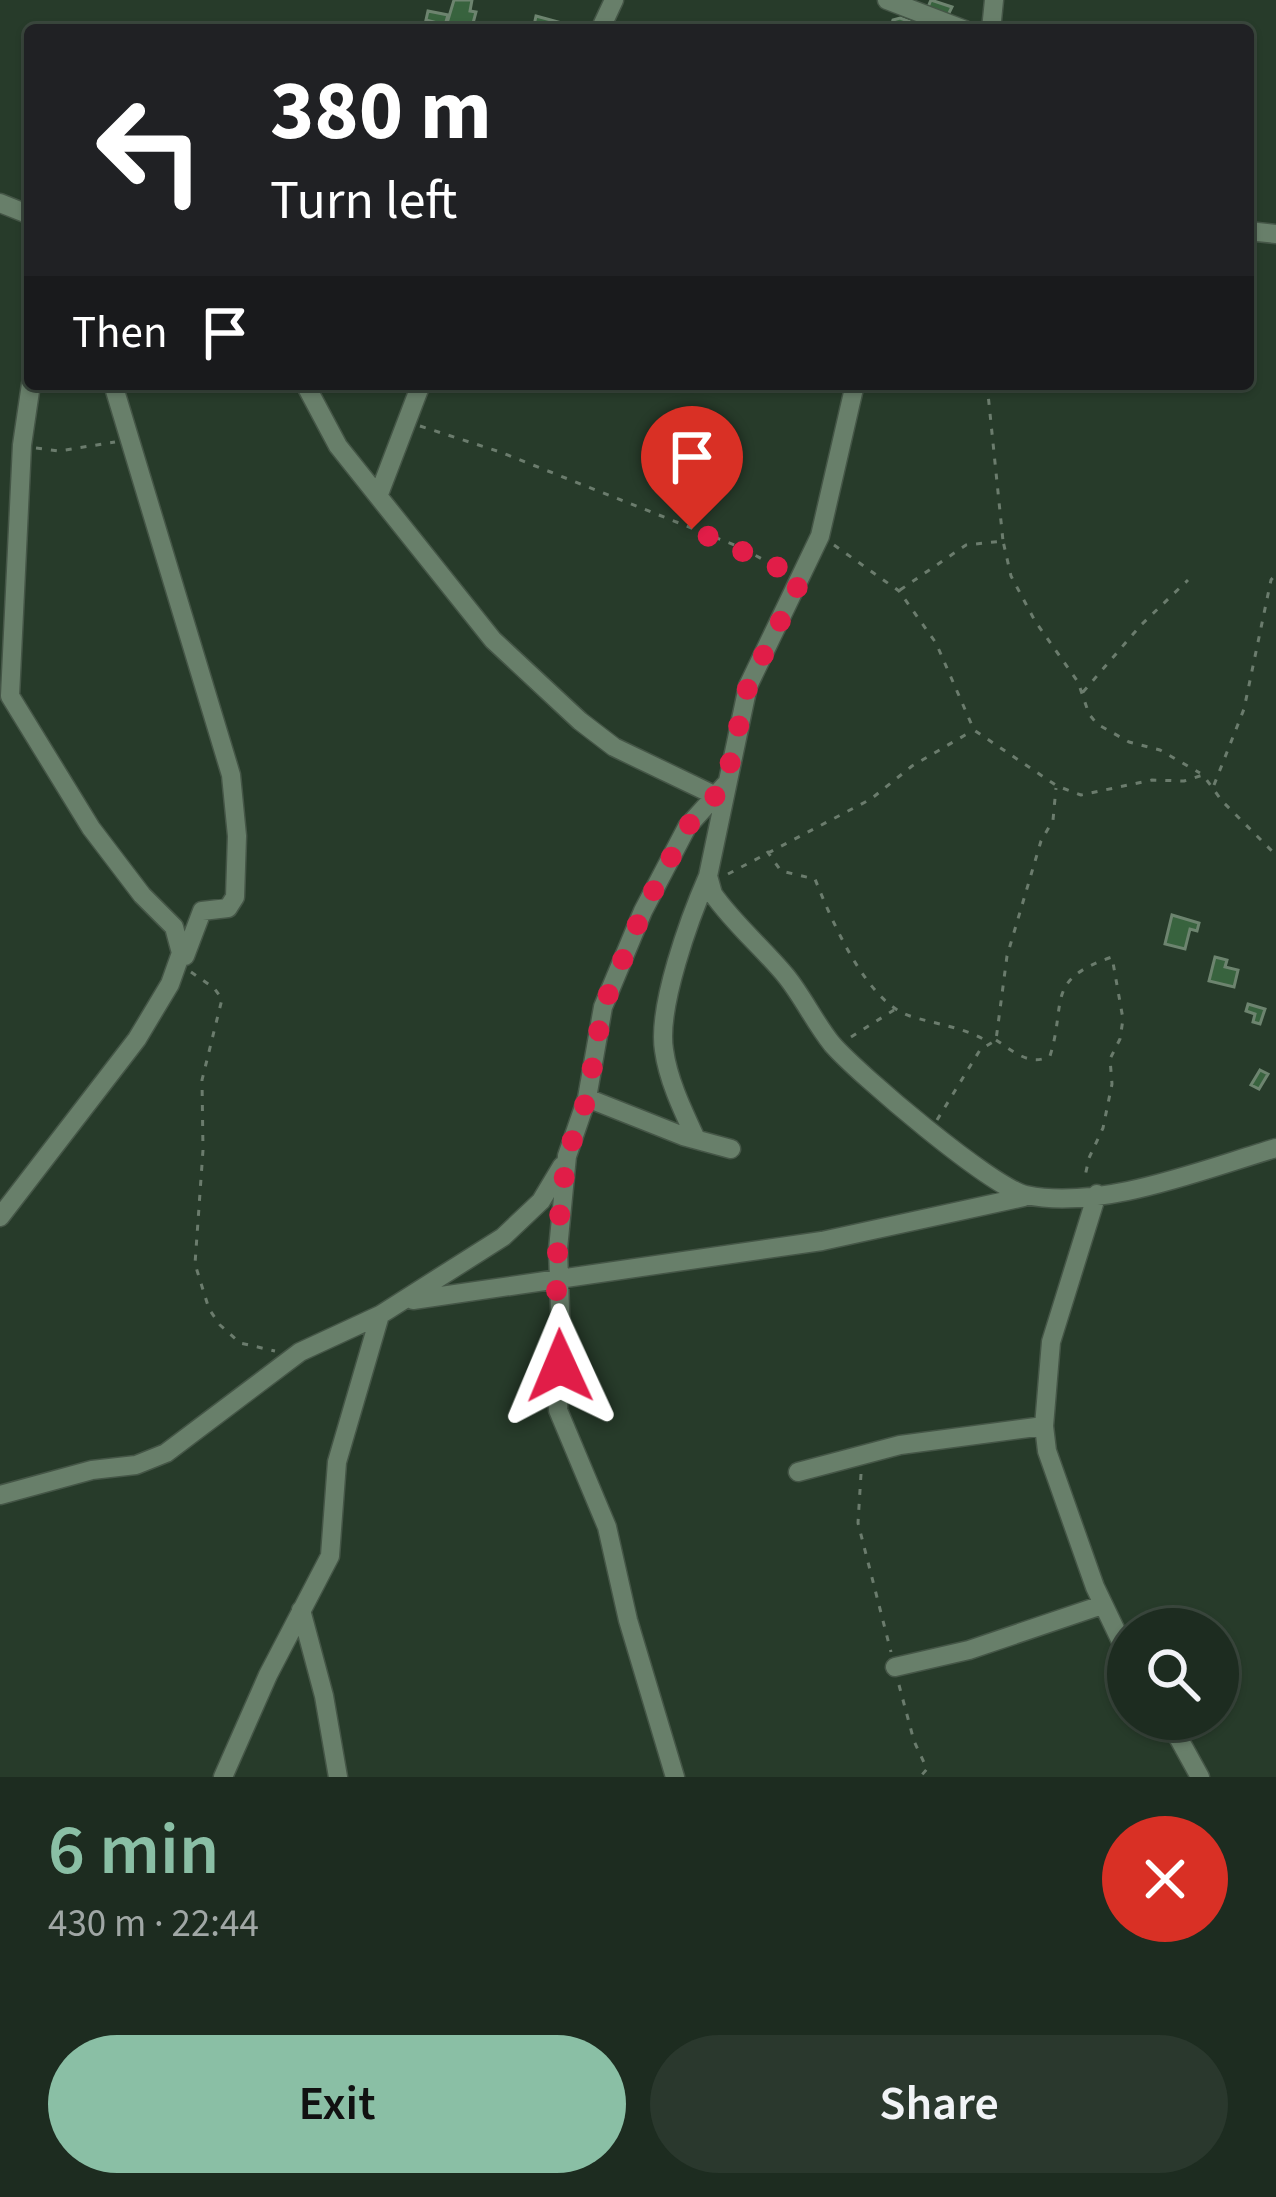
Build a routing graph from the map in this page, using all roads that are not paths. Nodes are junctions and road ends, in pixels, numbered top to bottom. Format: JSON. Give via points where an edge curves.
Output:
{"nodes":[{"id":1,"x":887,"y":0,"type":"edge"},
{"id":2,"x":949,"y":24,"type":"edge"},
{"id":3,"x":30,"y":390,"type":"edge"},
{"id":4,"x":115,"y":390,"type":"edge"},
{"id":5,"x":308,"y":390,"type":"edge"},
{"id":6,"x":419,"y":390,"type":"edge"},
{"id":7,"x":854,"y":390,"type":"edge"},
{"id":8,"x":379,"y":494,"type":"junction"},
{"id":9,"x":8,"y":610,"type":"edge"},
{"id":10,"x":719,"y":790,"type":"junction"},
{"id":11,"x":708,"y":880,"type":"junction"},
{"id":12,"x":178,"y":968,"type":"junction"},
{"id":13,"x":587,"y":1098,"type":"junction"},
{"id":14,"x":696,"y":1139,"type":"junction"},
{"id":15,"x":1276,"y":1148,"type":"edge"},
{"id":16,"x":731,"y":1149,"type":"dead end"},
{"id":17,"x":567,"y":1156,"type":"junction"},
{"id":18,"x":1090,"y":1195,"type":"junction"},
{"id":19,"x":1029,"y":1196,"type":"junction"},
{"id":20,"x":0,"y":1217,"type":"edge"},
{"id":21,"x":556,"y":1279,"type":"junction"},
{"id":22,"x":402,"y":1301,"type":"junction"},
{"id":23,"x":380,"y":1315,"type":"junction"},
{"id":24,"x":1044,"y":1426,"type":"junction"},
{"id":25,"x":798,"y":1472,"type":"dead end"},
{"id":26,"x":0,"y":1495,"type":"edge"},
{"id":27,"x":1102,"y":1605,"type":"junction"},
{"id":28,"x":301,"y":1610,"type":"junction"},
{"id":29,"x":1107,"y":1615,"type":"edge"},
{"id":30,"x":895,"y":1667,"type":"road end"},
{"id":31,"x":1180,"y":1740,"type":"edge"},
{"id":32,"x":223,"y":1777,"type":"edge"},
{"id":33,"x":338,"y":1777,"type":"edge"},
{"id":34,"x":675,"y":1777,"type":"edge"},
{"id":35,"x":1200,"y":1777,"type":"edge"}],
"edges":[{"from":1,"to":2,"type":"street"},
{"from":3,"to":9,"type":"street"},
{"from":4,"to":12,"type":"street","via":[[236,806],[235,897],[228,908],[202,911]]},
{"from":5,"to":8,"type":"street","via":[[338,446]]},
{"from":6,"to":8,"type":"street"},
{"from":7,"to":10,"type":"street","via":[[820,536],[748,686]]},
{"from":8,"to":10,"type":"street","via":[[493,640],[580,721],[614,747]]},
{"from":9,"to":12,"type":"street","via":[[16,711],[109,853],[174,927]]},
{"from":10,"to":11,"type":"street"},
{"from":10,"to":13,"type":"street","via":[[687,827],[643,911],[597,1030]]},
{"from":11,"to":14,"type":"street","via":[[663,1034]]},
{"from":11,"to":19,"type":"street","via":[[835,1047],[1000,1184]]},
{"from":12,"to":20,"type":"street","via":[[115,1071]]},
{"from":13,"to":14,"type":"street"},
{"from":13,"to":17,"type":"street"},
{"from":14,"to":16,"type":"street"},
{"from":15,"to":18,"type":"street"},
{"from":17,"to":21,"type":"street"},
{"from":17,"to":22,"type":"street","via":[[541,1201],[503,1238]]},
{"from":18,"to":19,"type":"street"},
{"from":18,"to":24,"type":"street","via":[[1051,1342]]},
{"from":19,"to":21,"type":"street","via":[[822,1240]]},
{"from":21,"to":22,"type":"street"},
{"from":21,"to":34,"type":"street","via":[[558,1410],[607,1527]]},
{"from":22,"to":23,"type":"street"},
{"from":23,"to":26,"type":"street","via":[[300,1352],[152,1460]]},
{"from":23,"to":28,"type":"street","via":[[337,1462],[329,1556]]},
{"from":24,"to":25,"type":"street","via":[[860,1454]]},
{"from":24,"to":27,"type":"street"},
{"from":27,"to":29,"type":"street"},
{"from":27,"to":30,"type":"street"},
{"from":28,"to":32,"type":"street"},
{"from":28,"to":33,"type":"street"},
{"from":31,"to":35,"type":"street"}]}
